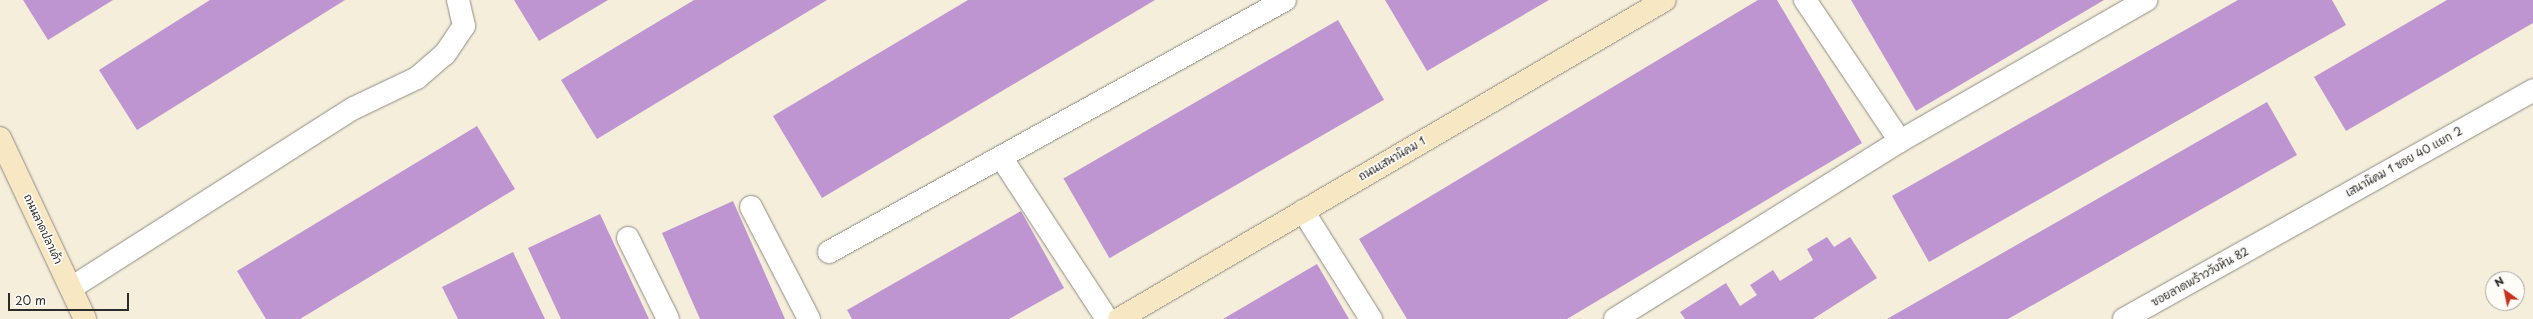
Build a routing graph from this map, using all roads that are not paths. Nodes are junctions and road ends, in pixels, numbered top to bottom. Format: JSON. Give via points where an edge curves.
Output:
{"nodes":[{"id":1,"x":458,"y":0,"type":"edge"},
{"id":2,"x":1285,"y":0,"type":"edge"},
{"id":3,"x":1665,"y":0,"type":"edge"},
{"id":4,"x":1805,"y":0,"type":"edge"},
{"id":5,"x":2146,"y":0,"type":"edge"},
{"id":6,"x":2533,"y":90,"type":"edge"},
{"id":7,"x":0,"y":138,"type":"edge"},
{"id":8,"x":1900,"y":141,"type":"junction"},
{"id":9,"x":1001,"y":157,"type":"junction"},
{"id":10,"x":751,"y":207,"type":"dead end"},
{"id":11,"x":1304,"y":211,"type":"junction"},
{"id":12,"x":2275,"y":234,"type":"joint"},
{"id":13,"x":628,"y":238,"type":"dead end"},
{"id":14,"x":829,"y":252,"type":"dead end"},
{"id":15,"x":71,"y":288,"type":"junction"},
{"id":16,"x":85,"y":319,"type":"edge"},
{"id":17,"x":668,"y":319,"type":"edge"},
{"id":18,"x":809,"y":319,"type":"edge"},
{"id":19,"x":1107,"y":319,"type":"edge"},
{"id":20,"x":1119,"y":319,"type":"edge"},
{"id":21,"x":1371,"y":319,"type":"edge"},
{"id":22,"x":1615,"y":319,"type":"edge"},
{"id":23,"x":2124,"y":319,"type":"edge"}],
"edges":[{"from":1,"to":15,"type":"street","via":[[464,26],[445,54],[417,78],[354,108]]},
{"from":2,"to":9,"type":"street"},
{"from":3,"to":11,"type":"street","name":"ถนนเสนานิคม 1"},
{"from":4,"to":8,"type":"street"},
{"from":5,"to":8,"type":"street"},
{"from":6,"to":12,"type":"street","name":"เสนานิคม 1 ซอย 40 แยก 2"},
{"from":7,"to":15,"type":"street","name":"ถนนลาดปลาเค้า"},
{"from":8,"to":22,"type":"street"},
{"from":9,"to":14,"type":"street"},
{"from":9,"to":19,"type":"street"},
{"from":10,"to":18,"type":"street"},
{"from":11,"to":20,"type":"street","name":"ถนนเสนานิคม 1"},
{"from":11,"to":21,"type":"street"},
{"from":12,"to":23,"type":"street","name":"ซอยลาดพร้าววังหิน 82"},
{"from":13,"to":17,"type":"street"},
{"from":15,"to":16,"type":"street","name":"ถนนลาดปลาเค้า"}]}
